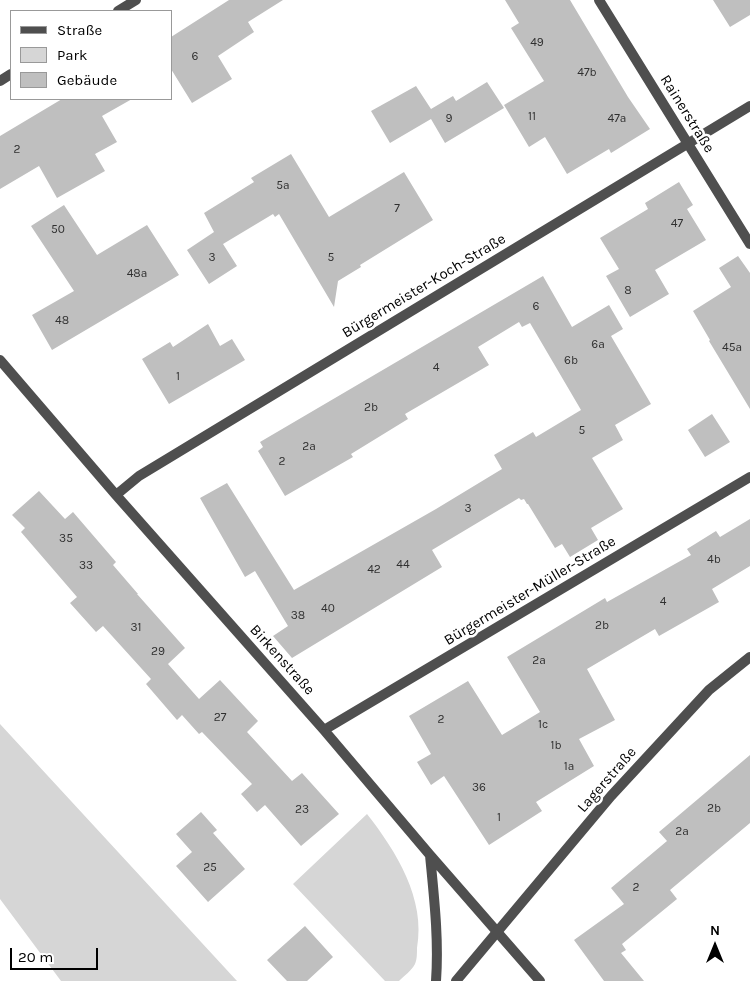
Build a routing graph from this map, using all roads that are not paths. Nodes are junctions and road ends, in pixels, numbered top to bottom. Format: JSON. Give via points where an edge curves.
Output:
{"nodes":[{"id":1,"x":136,"y":0,"type":"edge"},
{"id":2,"x":599,"y":0,"type":"edge"},
{"id":3,"x":120,"y":10,"type":"edge"},
{"id":4,"x":750,"y":106,"type":"edge"},
{"id":5,"x":688,"y":143,"type":"junction"},
{"id":6,"x":750,"y":244,"type":"edge"},
{"id":7,"x":0,"y":360,"type":"edge"},
{"id":8,"x":750,"y":477,"type":"edge"},
{"id":9,"x":116,"y":495,"type":"junction"},
{"id":10,"x":750,"y":657,"type":"edge"},
{"id":11,"x":324,"y":730,"type":"junction"},
{"id":12,"x":430,"y":855,"type":"junction"},
{"id":13,"x":498,"y":933,"type":"junction"},
{"id":14,"x":436,"y":981,"type":"edge"},
{"id":15,"x":456,"y":981,"type":"edge"},
{"id":16,"x":540,"y":981,"type":"edge"}],
"edges":[{"from":1,"to":3,"type":"street"},
{"from":2,"to":5,"type":"street","name":"Rainerstraße"},
{"from":4,"to":5,"type":"street","name":"Bürgermeister-Koch-Straße"},
{"from":5,"to":6,"type":"street","name":"Rainerstraße"},
{"from":5,"to":9,"type":"street","name":"Bürgermeister-Koch-Straße","via":[[139,476]]},
{"from":7,"to":9,"type":"street","name":"Birkenstraße"},
{"from":8,"to":11,"type":"street","name":"Bürgermeister-Müller-Straße"},
{"from":9,"to":11,"type":"street","name":"Birkenstraße"},
{"from":10,"to":13,"type":"street","name":"Lagerstraße","via":[[709,690],[611,796]]},
{"from":11,"to":12,"type":"street","name":"Birkenstraße"},
{"from":12,"to":13,"type":"street","name":"Birkenstraße"},
{"from":12,"to":14,"type":"street","via":[[436,913]]},
{"from":13,"to":15,"type":"street","name":"Lagerstraße"},
{"from":13,"to":16,"type":"street","name":"Birkenstraße"}]}
